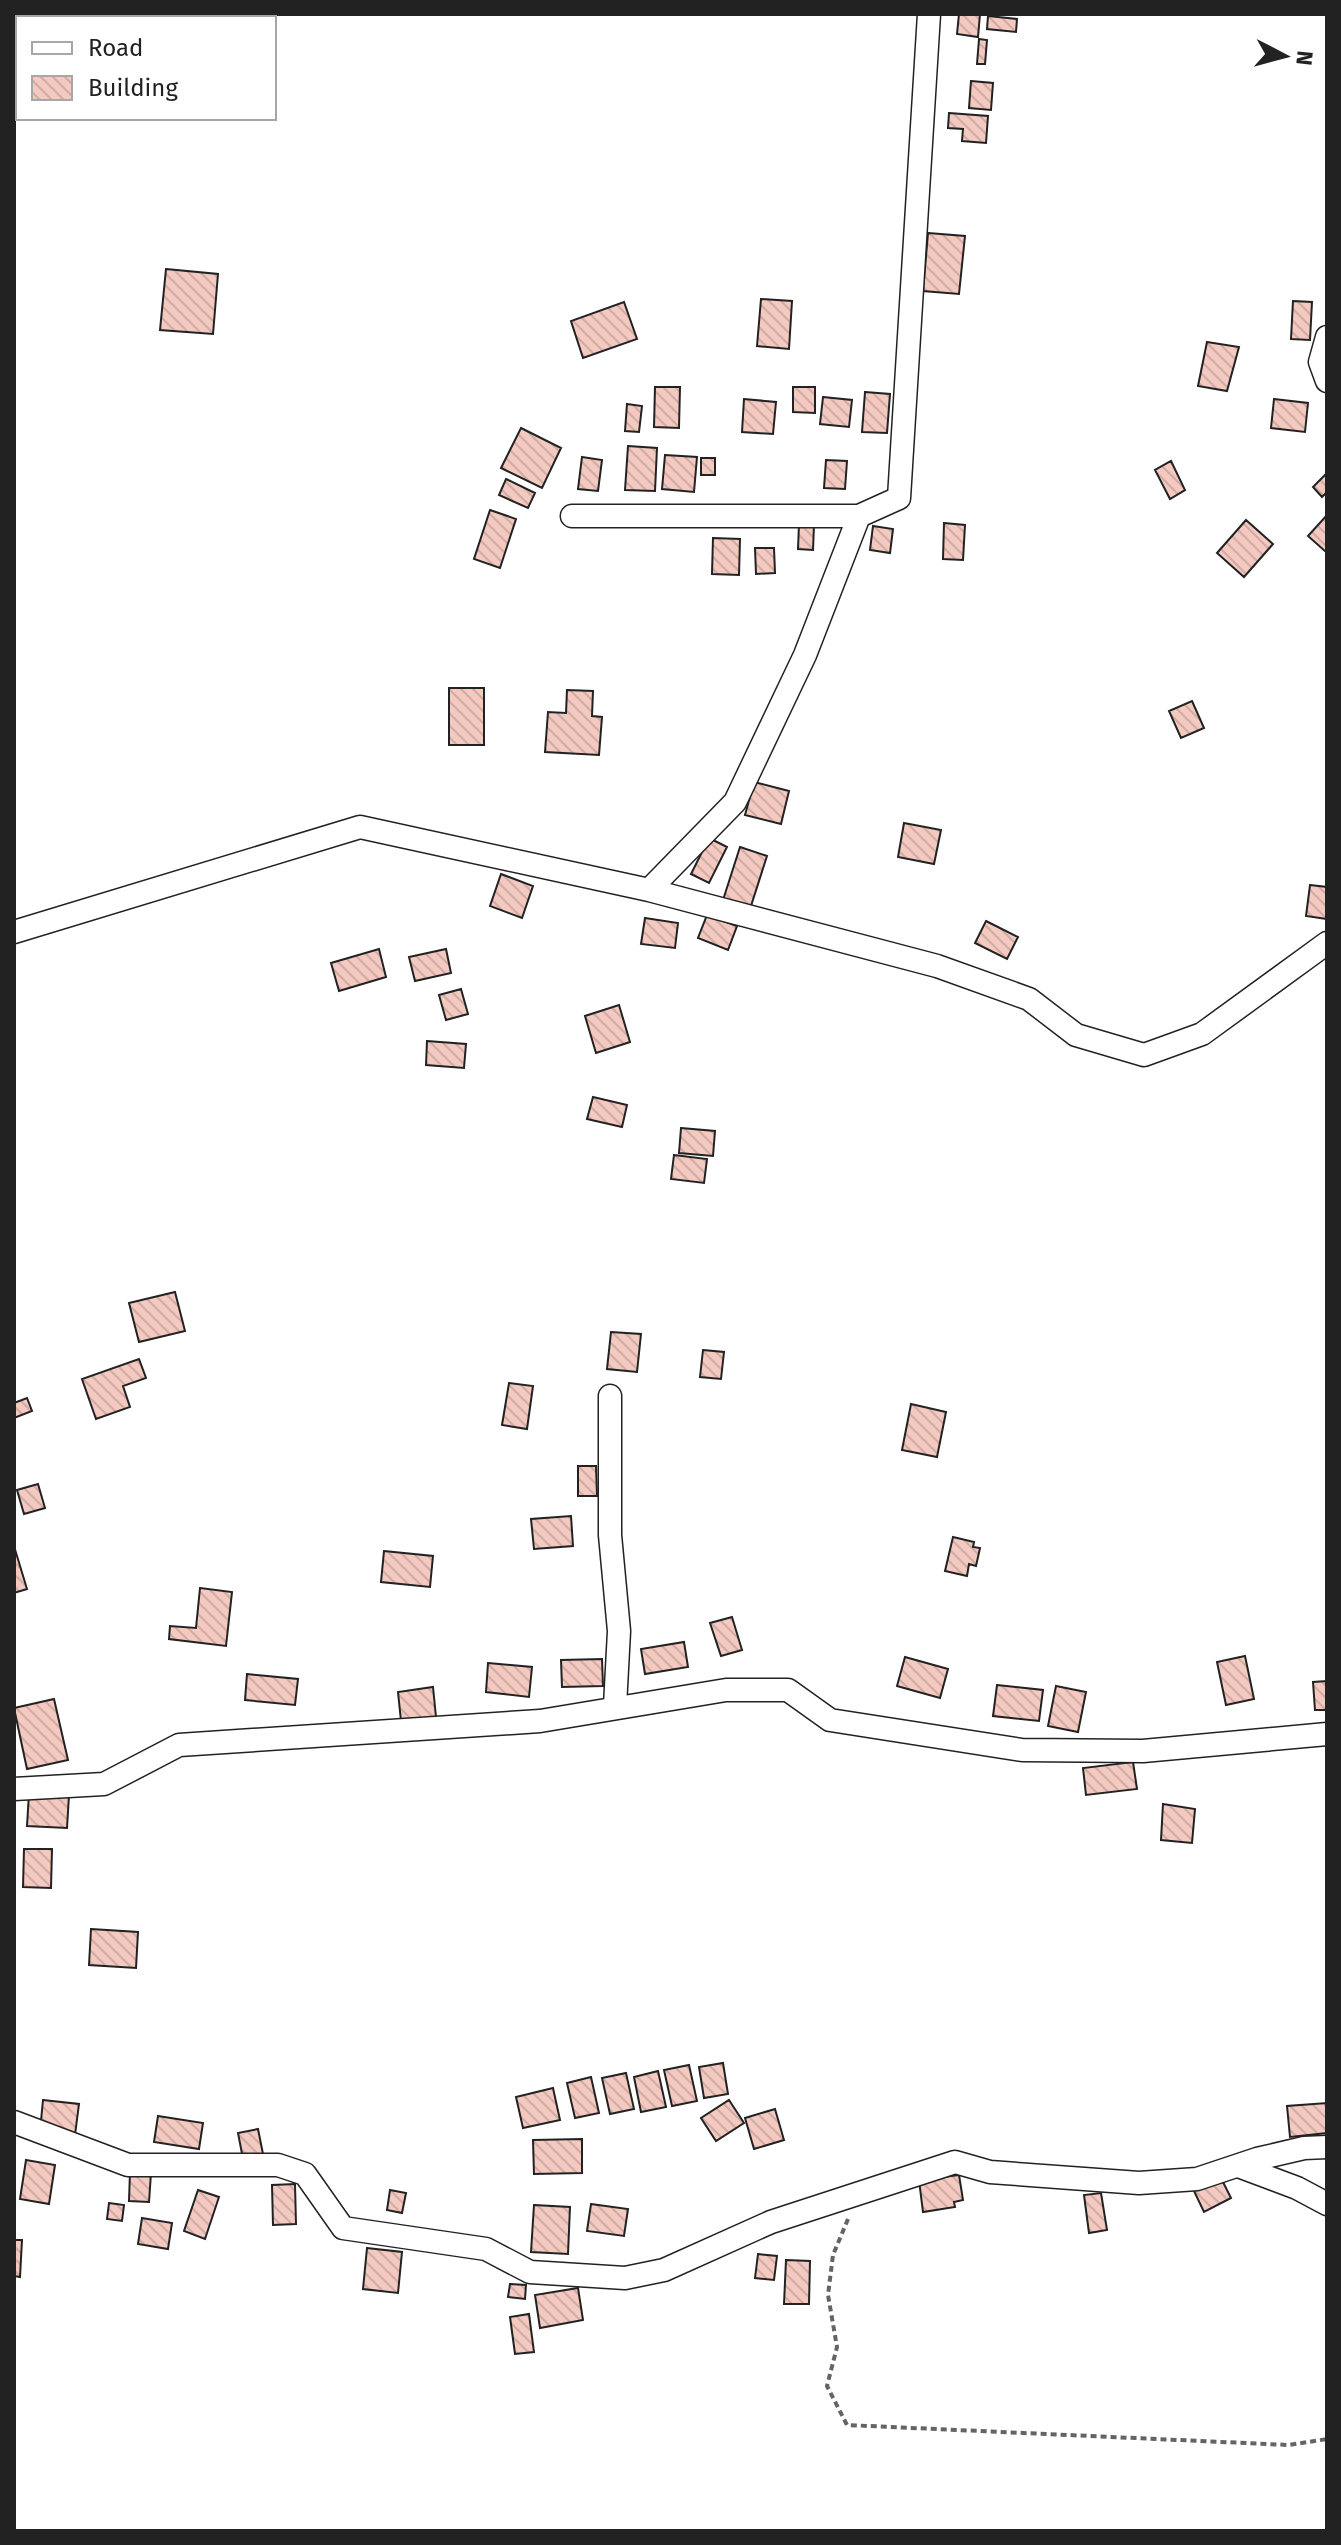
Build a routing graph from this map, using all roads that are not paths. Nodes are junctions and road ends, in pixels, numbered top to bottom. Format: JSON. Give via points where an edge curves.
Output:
{"nodes":[{"id":1,"x":929,"y":14,"type":"edge"},
{"id":2,"x":1327,"y":337,"type":"edge"},
{"id":3,"x":1327,"y":381,"type":"edge"},
{"id":4,"x":572,"y":516,"type":"dead end"},
{"id":5,"x":859,"y":516,"type":"junction"},
{"id":6,"x":649,"y":890,"type":"junction"},
{"id":7,"x":14,"y":932,"type":"edge"},
{"id":8,"x":1327,"y":943,"type":"edge"},
{"id":9,"x":610,"y":1396,"type":"dead end"},
{"id":10,"x":615,"y":1706,"type":"junction"},
{"id":11,"x":1327,"y":1734,"type":"edge"},
{"id":12,"x":14,"y":1789,"type":"edge"},
{"id":13,"x":14,"y":2122,"type":"edge"},
{"id":14,"x":1327,"y":2147,"type":"edge"},
{"id":15,"x":1241,"y":2167,"type":"junction"},
{"id":16,"x":1327,"y":2204,"type":"edge"}],
"edges":[{"from":1,"to":5,"type":"street","via":[[899,498]]},
{"from":2,"to":3,"type":"street","via":[[1320,362]]},
{"from":4,"to":5,"type":"street"},
{"from":5,"to":6,"type":"street","via":[[805,655],[735,802]]},
{"from":6,"to":7,"type":"street","via":[[360,827]]},
{"from":6,"to":8,"type":"street","via":[[937,966],[1029,999],[1076,1035],[1144,1055],[1202,1034]]},
{"from":9,"to":10,"type":"street","via":[[610,1535],[619,1631]]},
{"from":10,"to":11,"type":"street","via":[[726,1690],[788,1690],[830,1720],[1022,1750],[1143,1751]]},
{"from":10,"to":12,"type":"street","via":[[540,1721],[179,1745],[104,1784]]},
{"from":13,"to":15,"type":"street","via":[[128,2165],[278,2165],[305,2174],[343,2228],[486,2249],[530,2272],[571,2277],[625,2278],[664,2270],[771,2222],[955,2162],[990,2172],[1139,2183],[1197,2179]]},
{"from":14,"to":15,"type":"street","via":[[1304,2148]]},
{"from":15,"to":16,"type":"street"}]}
